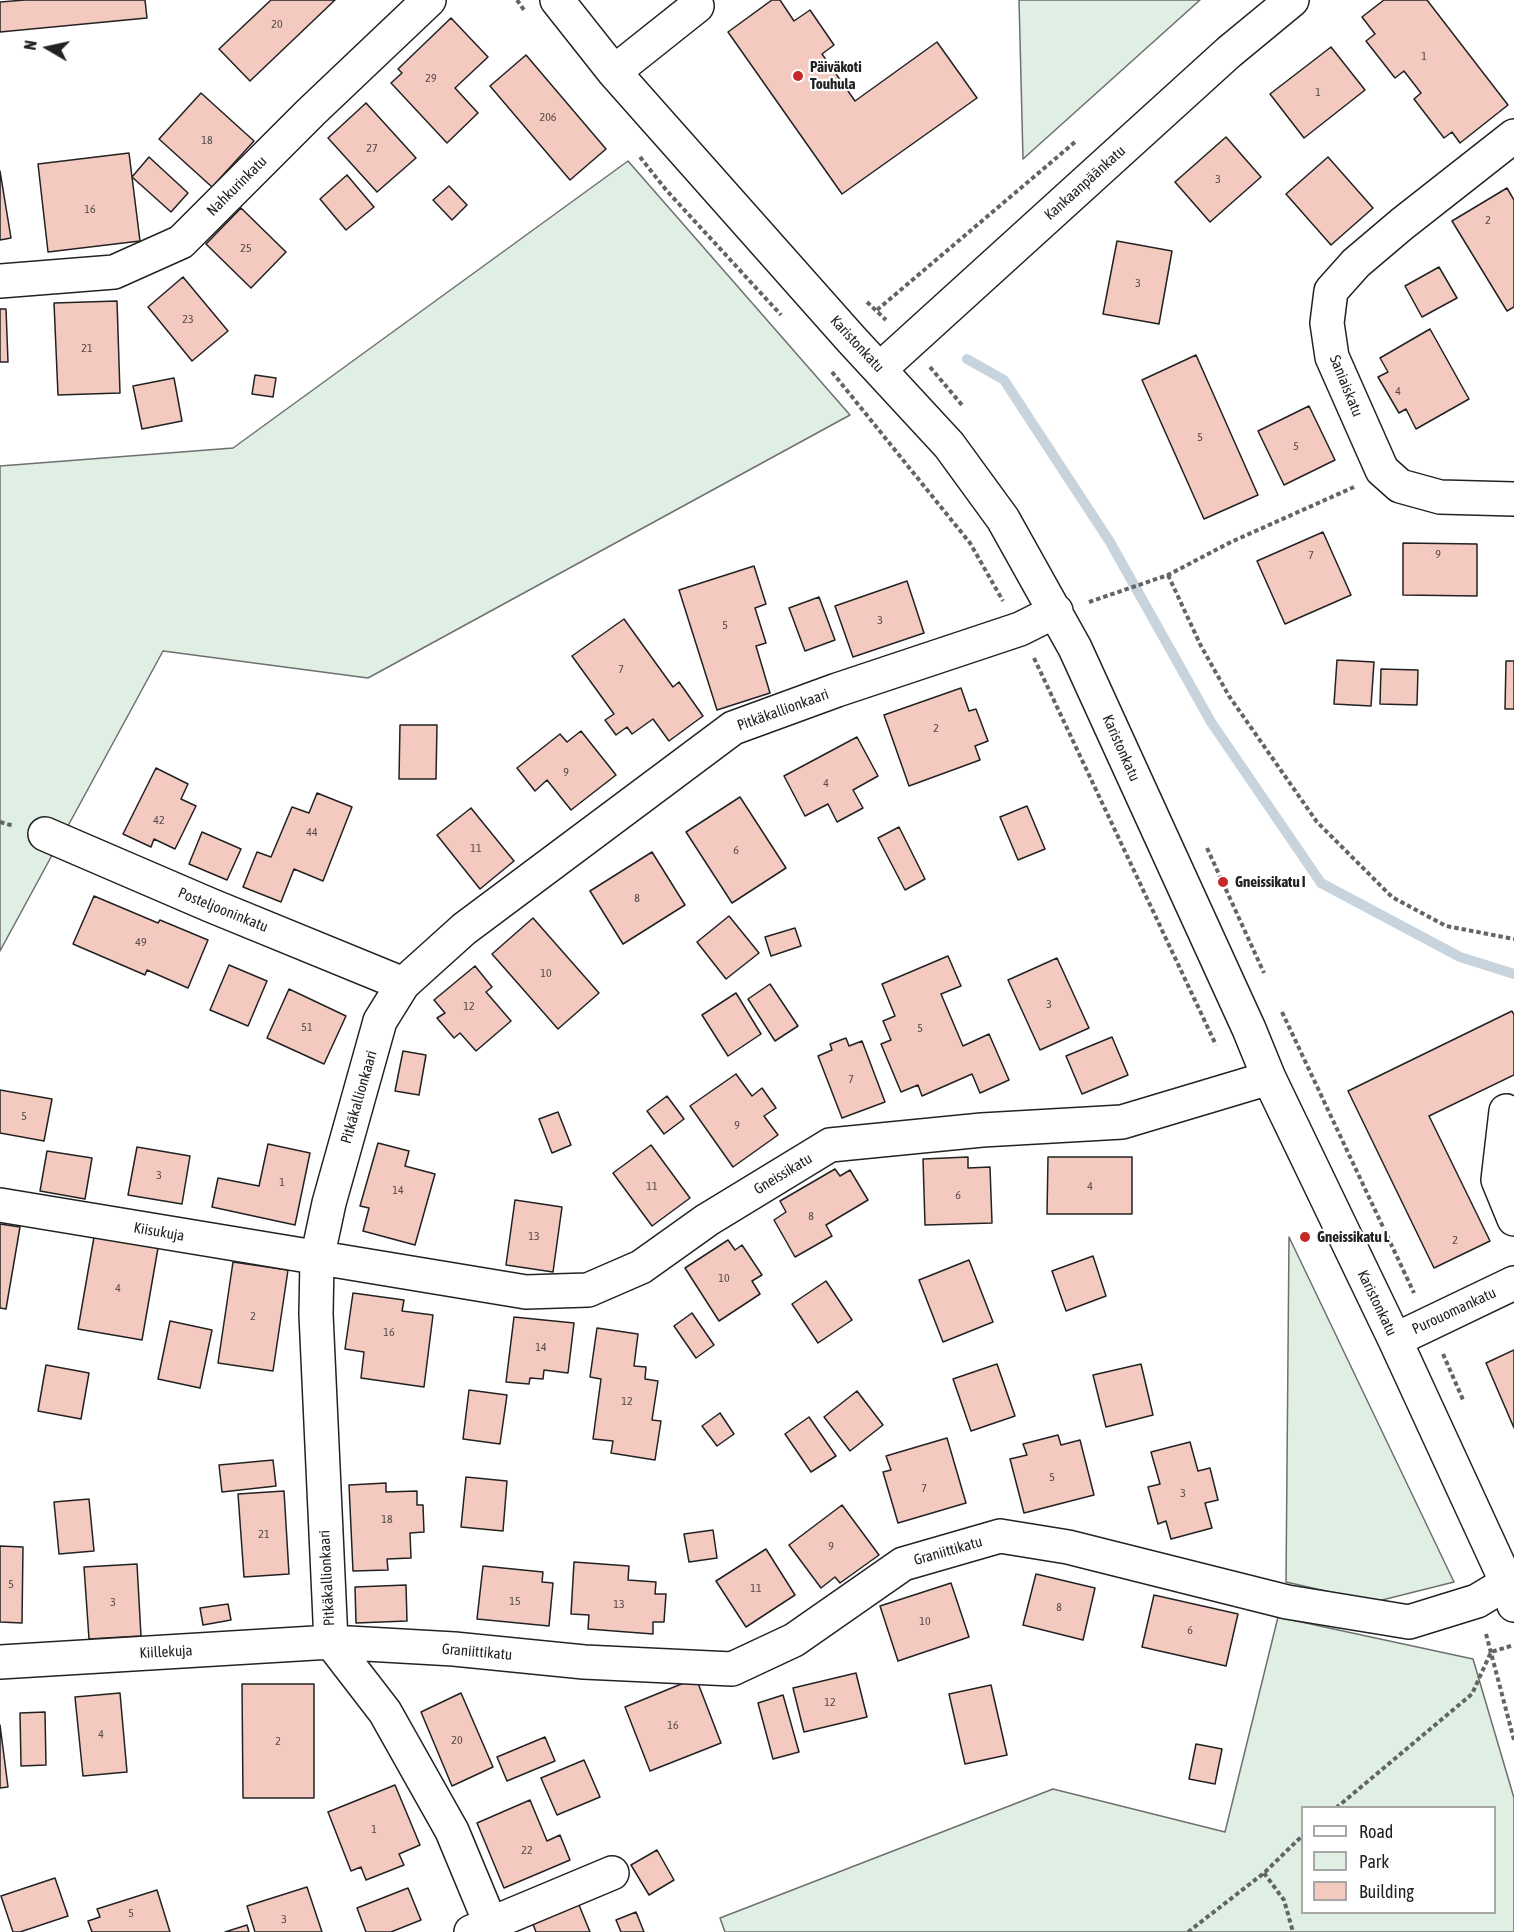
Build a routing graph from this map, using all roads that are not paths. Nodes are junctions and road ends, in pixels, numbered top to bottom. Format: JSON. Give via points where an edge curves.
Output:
{"nodes":[{"id":1,"x":429,"y":0,"type":"edge"},
{"id":2,"x":1292,"y":0,"type":"edge"},
{"id":3,"x":697,"y":6,"type":"dead end"},
{"id":4,"x":544,"y":9,"type":"edge"},
{"id":5,"x":614,"y":72,"type":"junction"},
{"id":6,"x":1514,"y":136,"type":"edge"},
{"id":7,"x":0,"y":281,"type":"edge"},
{"id":8,"x":880,"y":369,"type":"junction"},
{"id":9,"x":1514,"y":498,"type":"edge"},
{"id":10,"x":1056,"y":611,"type":"junction"},
{"id":11,"x":45,"y":834,"type":"dead end"},
{"id":12,"x":403,"y":984,"type":"junction"},
{"id":13,"x":1269,"y":1078,"type":"junction"},
{"id":14,"x":1506,"y":1112,"type":"dead end"},
{"id":15,"x":0,"y":1205,"type":"edge"},
{"id":16,"x":1514,"y":1219,"type":"edge"},
{"id":17,"x":317,"y":1259,"type":"junction"},
{"id":18,"x":1514,"y":1283,"type":"edge"},
{"id":19,"x":1395,"y":1340,"type":"junction"},
{"id":20,"x":1510,"y":1594,"type":"edge"},
{"id":21,"x":331,"y":1642,"type":"junction"},
{"id":22,"x":0,"y":1662,"type":"edge"},
{"id":23,"x":612,"y":1873,"type":"dead end"},
{"id":24,"x":485,"y":1929,"type":"edge"}],
"edges":[{"from":1,"to":7,"type":"street","name":"Nahkurinkatu","via":[[181,242],[114,272]]},
{"from":2,"to":8,"type":"street","name":"Kankaanpäänkatu","via":[[1229,52]]},
{"from":3,"to":5,"type":"street"},
{"from":4,"to":5,"type":"street","name":"Karistonkatu"},
{"from":5,"to":8,"type":"street","name":"Karistonkatu"},
{"from":6,"to":9,"type":"street","name":"Saniaiskatu","via":[[1356,264],[1331,291],[1327,323],[1332,357],[1382,470],[1400,486],[1440,497]]},
{"from":8,"to":10,"type":"street","name":"Karistonkatu","via":[[949,446],[1003,519]]},
{"from":10,"to":12,"type":"street","name":"Pitkäkallionkaari","via":[[1020,630],[733,728],[464,929]]},
{"from":10,"to":13,"type":"street","name":"Karistonkatu"},
{"from":11,"to":12,"type":"street","name":"Posteljooninkatu"},
{"from":12,"to":17,"type":"street","name":"Pitkäkallionkaari","via":[[380,1021]]},
{"from":13,"to":17,"type":"street","name":"Gneissikatu","via":[[1122,1122],[982,1130],[830,1145],[707,1220],[641,1267],[588,1290],[526,1292]]},
{"from":13,"to":19,"type":"street","name":"Karistonkatu"},
{"from":14,"to":16,"type":"street","via":[[1498,1180]]},
{"from":15,"to":17,"type":"street","name":"Kiisukuja"},
{"from":17,"to":21,"type":"street","name":"Pitkäkallionkaari","via":[[316,1314]]},
{"from":18,"to":19,"type":"street","name":"Purouomankatu"},
{"from":19,"to":20,"type":"street","name":"Karistonkatu"},
{"from":20,"to":21,"type":"street","name":"Graniittikatu","via":[[1409,1622],[1287,1602],[1068,1547],[1000,1536],[903,1564],[794,1640],[732,1669]]},
{"from":21,"to":22,"type":"street","name":"Kiillekuja"},
{"from":21,"to":24,"type":"street","name":"Pitkäkallionkaari","via":[[385,1712],[452,1831]]},
{"from":23,"to":24,"type":"street"}]}
